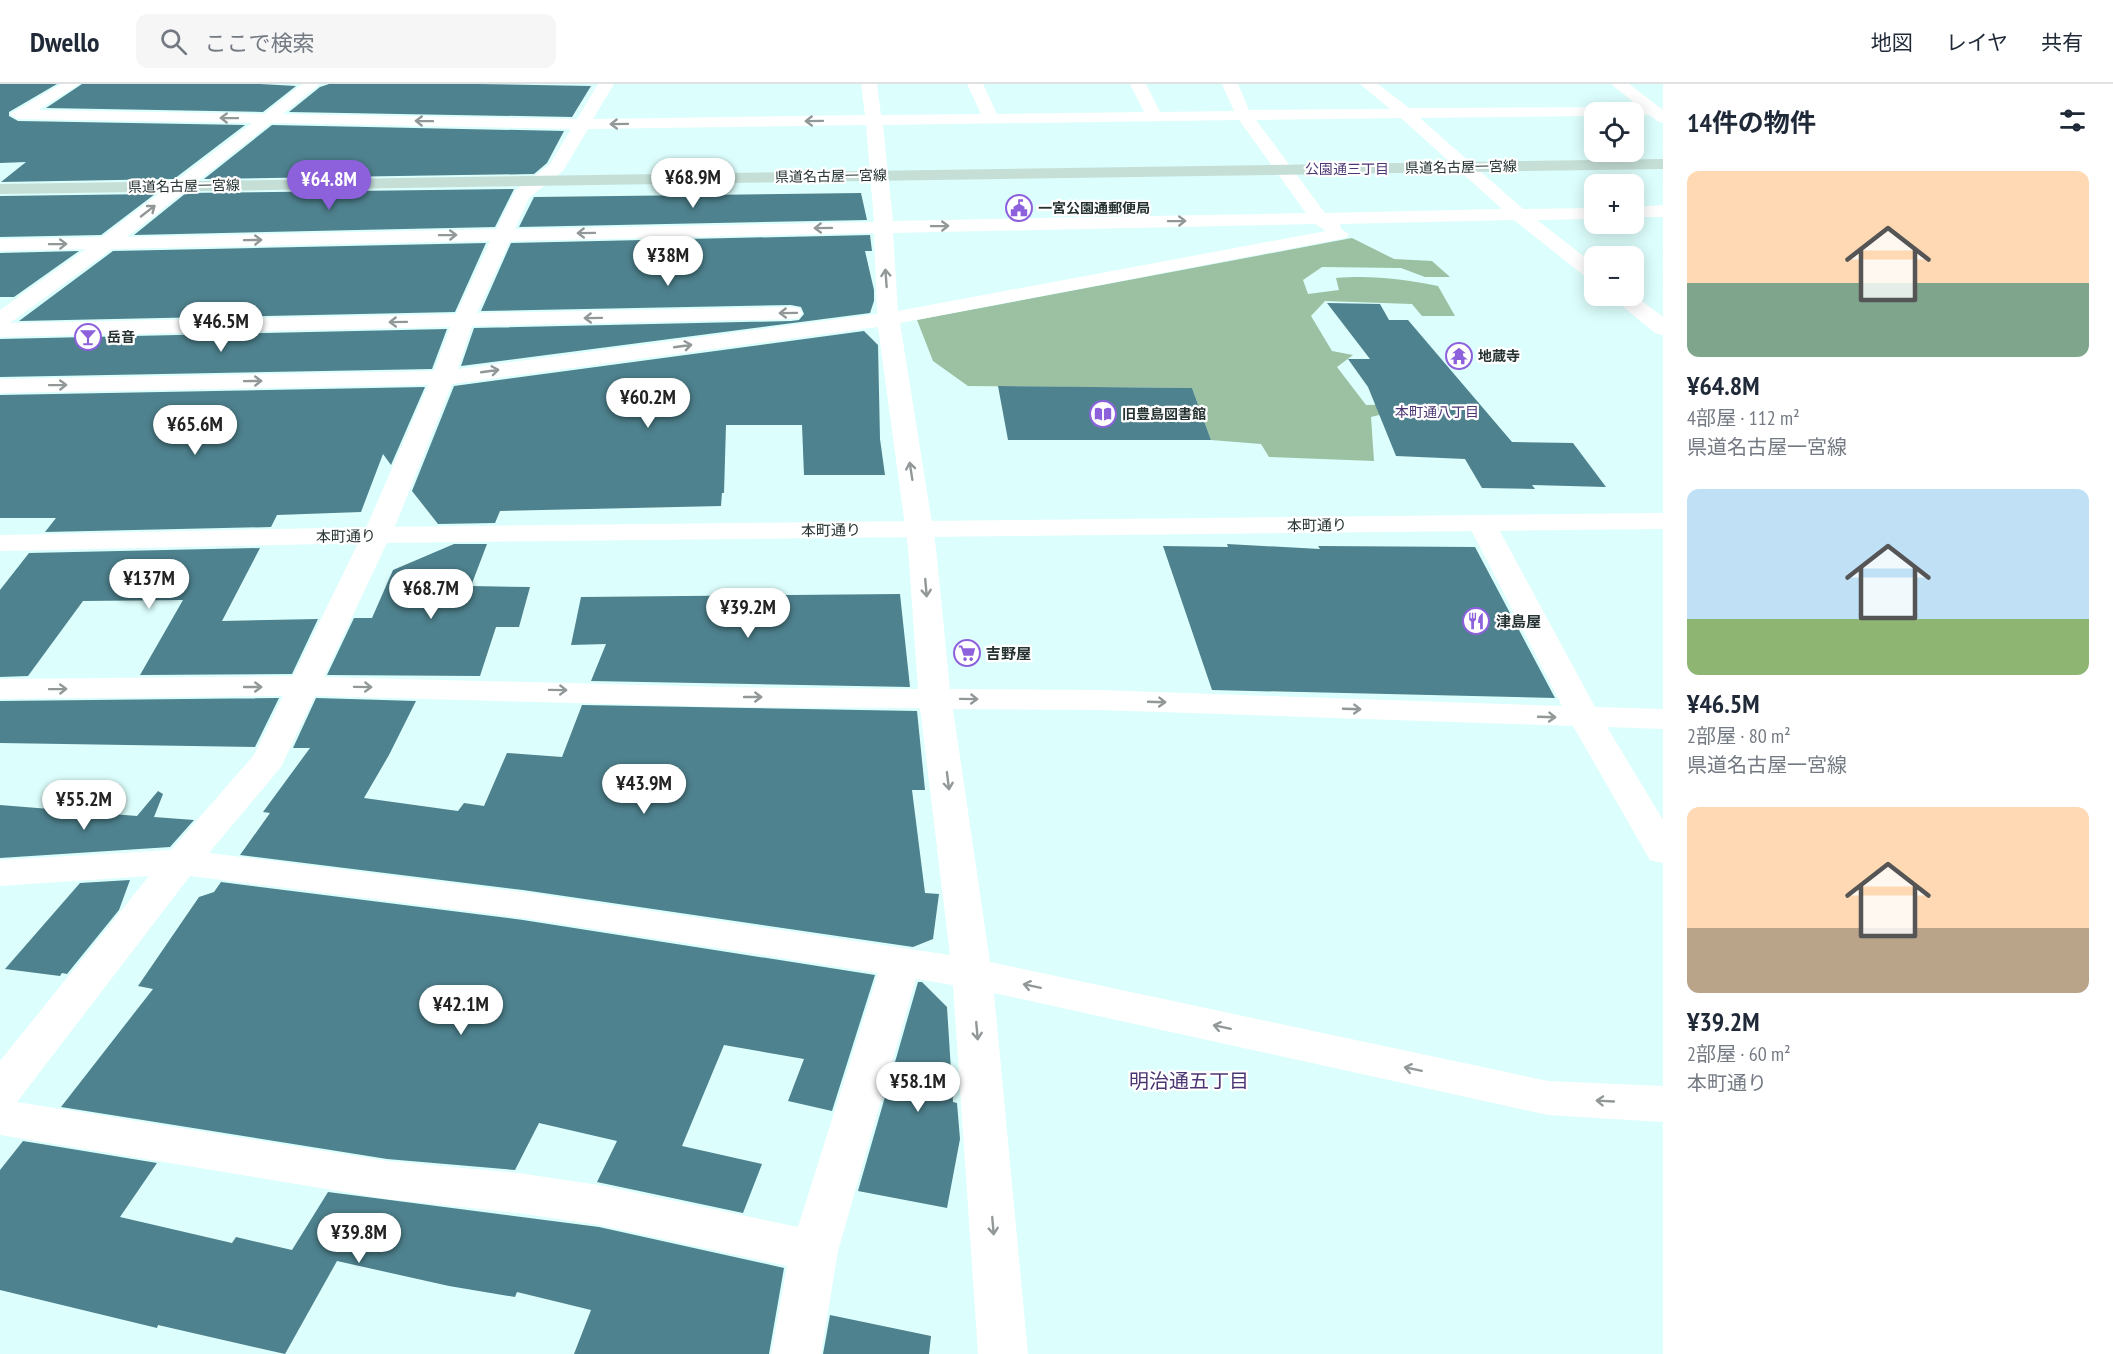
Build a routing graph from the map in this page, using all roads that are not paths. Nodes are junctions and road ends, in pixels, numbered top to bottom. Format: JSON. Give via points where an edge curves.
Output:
{"nodes":[{"id":1,"x":72,"y":84,"type":"edge"},
{"id":2,"x":312,"y":84,"type":"edge"},
{"id":3,"x":606,"y":84,"type":"edge"},
{"id":4,"x":869,"y":84,"type":"edge"},
{"id":5,"x":975,"y":84,"type":"edge"},
{"id":6,"x":1137,"y":84,"type":"edge"},
{"id":7,"x":1230,"y":84,"type":"edge"},
{"id":8,"x":1368,"y":84,"type":"edge"},
{"id":9,"x":1619,"y":84,"type":"edge"},
{"id":10,"x":1404,"y":112,"type":"junction"},
{"id":11,"x":18,"y":114,"type":"junction"},
{"id":12,"x":1243,"y":114,"type":"junction"},
{"id":13,"x":1658,"y":114,"type":"edge"},
{"id":14,"x":1154,"y":116,"type":"junction"},
{"id":15,"x":266,"y":118,"type":"junction"},
{"id":16,"x":991,"y":118,"type":"junction"},
{"id":17,"x":872,"y":120,"type":"junction"},
{"id":18,"x":0,"y":123,"type":"edge"},
{"id":19,"x":584,"y":124,"type":"junction"},
{"id":20,"x":1663,"y":164,"type":"edge"},
{"id":21,"x":1466,"y":167,"type":"junction"},
{"id":22,"x":1284,"y":169,"type":"junction"},
{"id":23,"x":881,"y":175,"type":"junction"},
{"id":24,"x":542,"y":180,"type":"junction"},
{"id":25,"x":179,"y":186,"type":"junction"},
{"id":26,"x":0,"y":189,"type":"edge"},
{"id":27,"x":1663,"y":211,"type":"edge"},
{"id":28,"x":1644,"y":212,"type":"edge"},
{"id":29,"x":1584,"y":213,"type":"edge"},
{"id":30,"x":1520,"y":216,"type":"junction"},
{"id":31,"x":1320,"y":219,"type":"junction"},
{"id":32,"x":882,"y":227,"type":"junction"},
{"id":33,"x":1342,"y":233,"type":"junction"},
{"id":34,"x":503,"y":234,"type":"junction"},
{"id":35,"x":107,"y":243,"type":"junction"},
{"id":36,"x":1,"y":245,"type":"edge"},
{"id":37,"x":1584,"y":266,"type":"edge"},
{"id":38,"x":1635,"y":306,"type":"edge"},
{"id":39,"x":888,"y":315,"type":"junction"},
{"id":40,"x":0,"y":320,"type":"edge"},
{"id":41,"x":464,"y":321,"type":"junction"},
{"id":42,"x":1663,"y":328,"type":"edge"},
{"id":43,"x":0,"y":330,"type":"edge"},
{"id":44,"x":443,"y":378,"type":"junction"},
{"id":45,"x":0,"y":386,"type":"edge"},
{"id":46,"x":1663,"y":521,"type":"edge"},
{"id":47,"x":1482,"y":524,"type":"junction"},
{"id":48,"x":920,"y":529,"type":"junction"},
{"id":49,"x":376,"y":536,"type":"junction"},
{"id":50,"x":0,"y":543,"type":"edge"},
{"id":51,"x":305,"y":686,"type":"junction"},
{"id":52,"x":0,"y":689,"type":"edge"},
{"id":53,"x":935,"y":699,"type":"junction"},
{"id":54,"x":1585,"y":718,"type":"junction"},
{"id":55,"x":1663,"y":719,"type":"edge"},
{"id":56,"x":1663,"y":851,"type":"edge"},
{"id":57,"x":181,"y":862,"type":"junction"},
{"id":58,"x":0,"y":873,"type":"edge"},
{"id":59,"x":901,"y":962,"type":"junction"},
{"id":60,"x":972,"y":973,"type":"junction"},
{"id":61,"x":0,"y":1092,"type":"edge"},
{"id":62,"x":1663,"y":1104,"type":"edge"},
{"id":63,"x":0,"y":1117,"type":"edge"},
{"id":64,"x":814,"y":1251,"type":"junction"},
{"id":65,"x":796,"y":1354,"type":"edge"},
{"id":66,"x":1004,"y":1354,"type":"edge"}],
"edges":[{"from":1,"to":11,"type":"street"},
{"from":2,"to":15,"type":"street"},
{"from":3,"to":19,"type":"street"},
{"from":4,"to":17,"type":"street"},
{"from":5,"to":16,"type":"street"},
{"from":6,"to":14,"type":"street"},
{"from":7,"to":12,"type":"street"},
{"from":8,"to":10,"type":"street"},
{"from":9,"to":13,"type":"street"},
{"from":10,"to":12,"type":"street"},
{"from":10,"to":13,"type":"street"},
{"from":10,"to":21,"type":"street"},
{"from":15,"to":11,"type":"street","one_way":true},
{"from":11,"to":18,"type":"street"},
{"from":12,"to":14,"type":"street"},
{"from":12,"to":22,"type":"street"},
{"from":14,"to":16,"type":"street"},
{"from":19,"to":15,"type":"street","one_way":true},
{"from":15,"to":25,"type":"street"},
{"from":16,"to":17,"type":"street"},
{"from":17,"to":19,"type":"street","one_way":true},
{"from":17,"to":23,"type":"street"},
{"from":19,"to":24,"type":"street","via":[[557,167]]},
{"from":20,"to":21,"type":"main road","name":"県道名古屋一宮線"},
{"from":21,"to":22,"type":"main road","name":"県道名古屋一宮線"},
{"from":21,"to":30,"type":"street"},
{"from":22,"to":23,"type":"main road","name":"県道名古屋一宮線"},
{"from":22,"to":31,"type":"street"},
{"from":23,"to":24,"type":"main road","name":"県道名古屋一宮線"},
{"from":23,"to":32,"type":"street"},
{"from":24,"to":25,"type":"main road","name":"県道名古屋一宮線"},
{"from":24,"to":34,"type":"street","via":[[521,195]]},
{"from":25,"to":26,"type":"main road","name":"県道名古屋一宮線"},
{"from":35,"to":25,"type":"street","one_way":true},
{"from":27,"to":28,"type":"street"},
{"from":29,"to":30,"type":"street"},
{"from":30,"to":31,"type":"street"},
{"from":30,"to":33,"type":"street","via":[[1393,224]]},
{"from":30,"to":37,"type":"street"},
{"from":32,"to":31,"type":"street","one_way":true},
{"from":31,"to":33,"type":"street"},
{"from":32,"to":34,"type":"street","one_way":true},
{"from":39,"to":32,"type":"street","one_way":true},
{"from":33,"to":39,"type":"street","via":[[1048,291]]},
{"from":35,"to":34,"type":"street","one_way":true},
{"from":34,"to":41,"type":"street"},
{"from":36,"to":35,"type":"street","one_way":true},
{"from":35,"to":40,"type":"street"},
{"from":38,"to":42,"type":"street"},
{"from":39,"to":41,"type":"street","one_way":true},
{"from":44,"to":39,"type":"street","one_way":true},
{"from":48,"to":39,"type":"street","one_way":true},
{"from":41,"to":43,"type":"street","one_way":true},
{"from":41,"to":44,"type":"street"},
{"from":45,"to":44,"type":"street","one_way":true},
{"from":44,"to":49,"type":"street"},
{"from":46,"to":47,"type":"street","name":"本町通り"},
{"from":47,"to":48,"type":"street","name":"本町通り"},
{"from":47,"to":54,"type":"street"},
{"from":48,"to":49,"type":"street","name":"本町通り"},
{"from":48,"to":53,"type":"street","one_way":true},
{"from":49,"to":50,"type":"street","name":"本町通り"},
{"from":49,"to":51,"type":"street"},
{"from":52,"to":51,"type":"street","one_way":true},
{"from":51,"to":53,"type":"street","one_way":true},
{"from":51,"to":57,"type":"street","via":[[269,759]]},
{"from":53,"to":54,"type":"street","one_way":true,"via":[[1098,700]]},
{"from":53,"to":60,"type":"street","one_way":true},
{"from":54,"to":55,"type":"street"},
{"from":54,"to":56,"type":"street"},
{"from":57,"to":58,"type":"street"},
{"from":57,"to":59,"type":"street","via":[[523,905]]},
{"from":57,"to":61,"type":"street"},
{"from":59,"to":60,"type":"street"},
{"from":59,"to":64,"type":"street"},
{"from":62,"to":60,"type":"street","one_way":true,"via":[[1548,1098]]},
{"from":60,"to":66,"type":"street","one_way":true},
{"from":63,"to":64,"type":"street","via":[[387,1180],[599,1205]]},
{"from":64,"to":65,"type":"street"}]}
